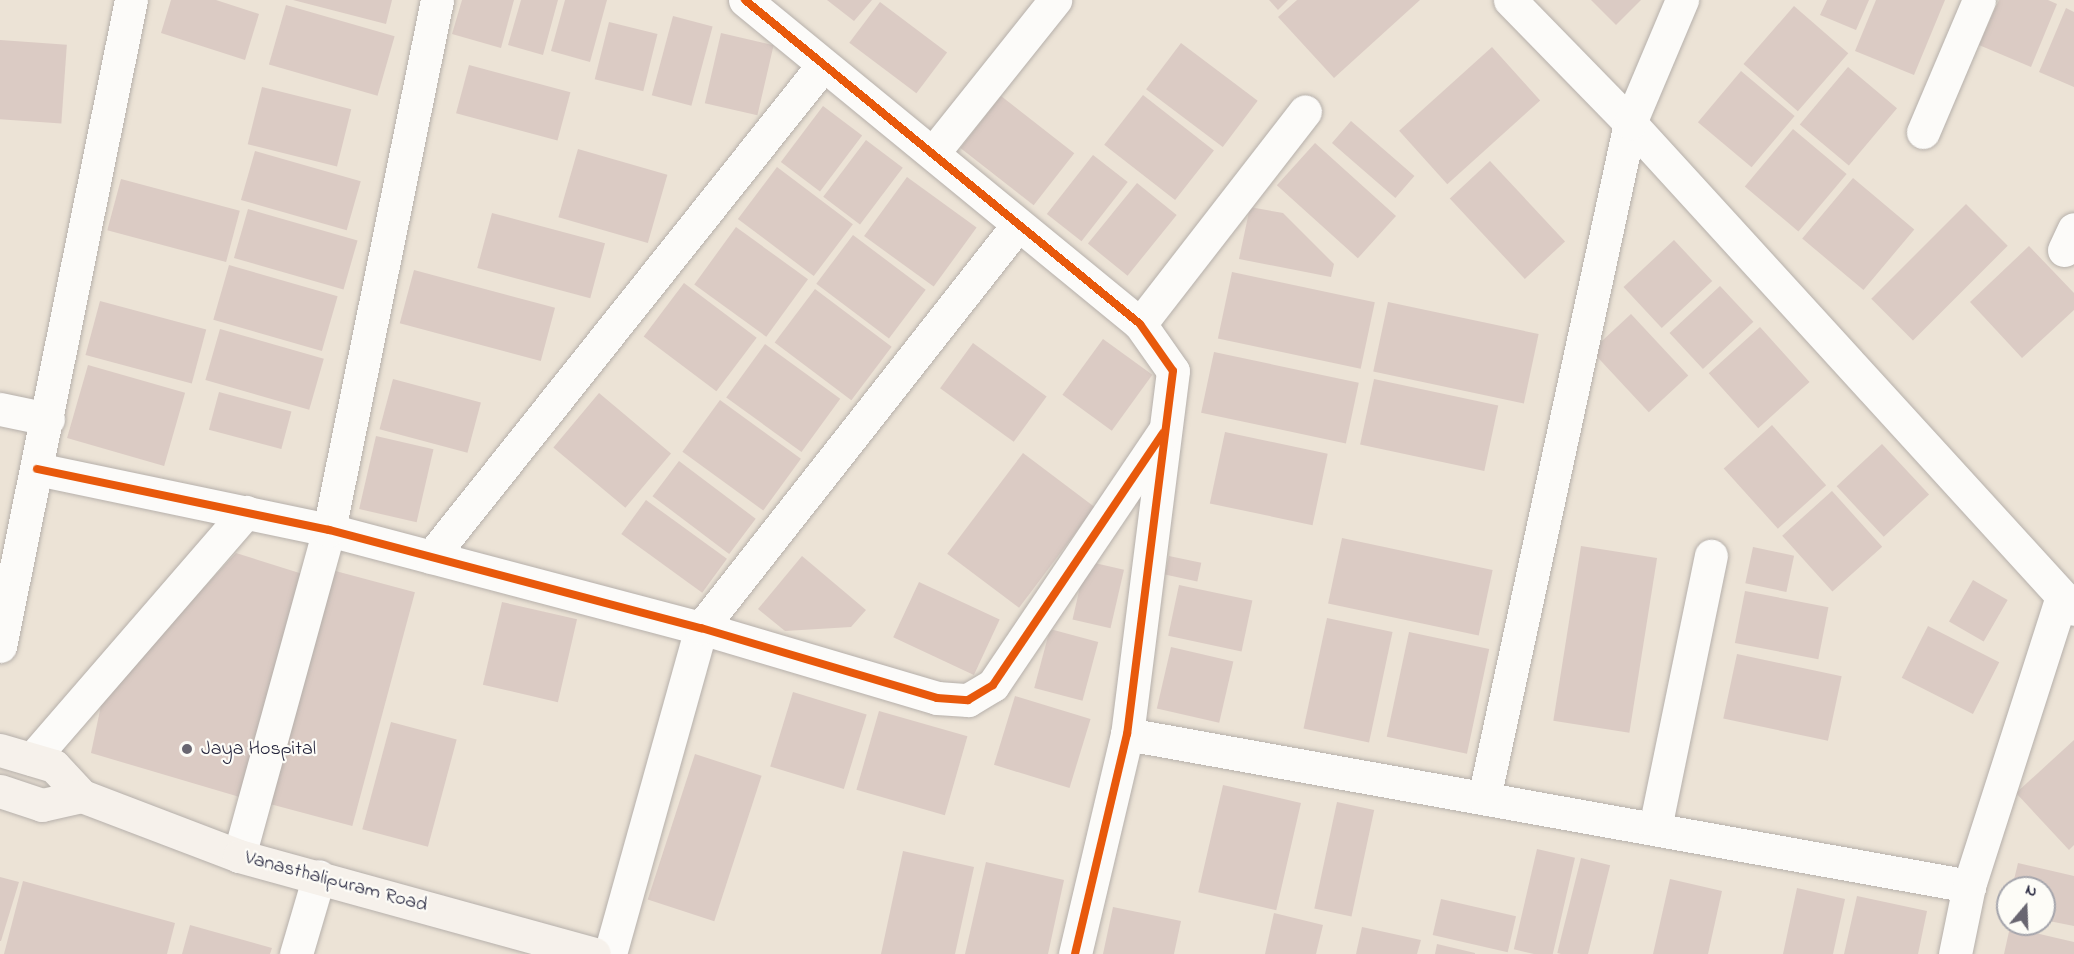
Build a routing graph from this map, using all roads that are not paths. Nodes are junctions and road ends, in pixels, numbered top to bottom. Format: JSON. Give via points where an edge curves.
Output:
{"nodes":[{"id":1,"x":131,"y":0,"type":"edge"},
{"id":2,"x":437,"y":0,"type":"edge"},
{"id":3,"x":745,"y":0,"type":"edge"},
{"id":4,"x":1055,"y":0,"type":"edge"},
{"id":5,"x":1510,"y":0,"type":"edge"},
{"id":6,"x":1682,"y":0,"type":"edge"},
{"id":7,"x":1979,"y":0,"type":"edge"},
{"id":8,"x":823,"y":65,"type":"junction"},
{"id":9,"x":1305,"y":111,"type":"dead end"},
{"id":10,"x":1630,"y":123,"type":"junction"},
{"id":11,"x":1923,"y":132,"type":"dead end"},
{"id":12,"x":933,"y":153,"type":"junction"},
{"id":13,"x":1017,"y":226,"type":"junction"},
{"id":14,"x":1140,"y":324,"type":"junction"},
{"id":15,"x":0,"y":409,"type":"edge"},
{"id":16,"x":48,"y":419,"type":"junction"},
{"id":17,"x":1163,"y":433,"type":"junction"},
{"id":18,"x":37,"y":469,"type":"junction"},
{"id":19,"x":246,"y":512,"type":"junction"},
{"id":20,"x":329,"y":530,"type":"junction"},
{"id":21,"x":1711,"y":556,"type":"dead end"},
{"id":22,"x":431,"y":557,"type":"junction"},
{"id":23,"x":2068,"y":603,"type":"edge"},
{"id":24,"x":701,"y":628,"type":"junction"},
{"id":25,"x":0,"y":646,"type":"edge"},
{"id":26,"x":1127,"y":734,"type":"junction"},
{"id":27,"x":0,"y":750,"type":"edge"},
{"id":28,"x":32,"y":759,"type":"junction"},
{"id":29,"x":0,"y":791,"type":"edge"},
{"id":30,"x":82,"y":796,"type":"junction"},
{"id":31,"x":1484,"y":798,"type":"junction"},
{"id":32,"x":1655,"y":828,"type":"junction"},
{"id":33,"x":239,"y":856,"type":"junction"},
{"id":34,"x":319,"y":876,"type":"junction"},
{"id":35,"x":1969,"y":886,"type":"junction"},
{"id":36,"x":296,"y":954,"type":"edge"},
{"id":37,"x":594,"y":954,"type":"edge"},
{"id":38,"x":610,"y":954,"type":"edge"},
{"id":39,"x":1075,"y":954,"type":"edge"},
{"id":40,"x":1955,"y":954,"type":"edge"}],
"edges":[{"from":1,"to":16,"type":"street"},
{"from":2,"to":20,"type":"street"},
{"from":3,"to":8,"type":"street"},
{"from":4,"to":12,"type":"street"},
{"from":5,"to":10,"type":"street"},
{"from":6,"to":10,"type":"street"},
{"from":7,"to":11,"type":"street"},
{"from":8,"to":12,"type":"street"},
{"from":8,"to":22,"type":"street"},
{"from":9,"to":14,"type":"street"},
{"from":10,"to":23,"type":"street"},
{"from":10,"to":31,"type":"street"},
{"from":12,"to":13,"type":"street"},
{"from":13,"to":14,"type":"street"},
{"from":13,"to":24,"type":"street"},
{"from":14,"to":17,"type":"street","via":[[1173,371],[1172,398]]},
{"from":15,"to":16,"type":"street"},
{"from":16,"to":18,"type":"street"},
{"from":17,"to":24,"type":"street","via":[[993,685],[968,700],[937,698]]},
{"from":17,"to":26,"type":"street"},
{"from":18,"to":19,"type":"street"},
{"from":18,"to":25,"type":"street"},
{"from":19,"to":20,"type":"street"},
{"from":19,"to":28,"type":"street"},
{"from":20,"to":22,"type":"street"},
{"from":20,"to":33,"type":"street"},
{"from":21,"to":32,"type":"street"},
{"from":22,"to":24,"type":"street"},
{"from":23,"to":35,"type":"street"},
{"from":24,"to":38,"type":"street"},
{"from":26,"to":31,"type":"street"},
{"from":26,"to":39,"type":"street"},
{"from":27,"to":28,"type":"street","name":"Vanasthalipuram Road"},
{"from":28,"to":30,"type":"street","name":"Vanasthalipuram Road","via":[[54,766]]},
{"from":29,"to":30,"type":"street","via":[[42,805]]},
{"from":30,"to":33,"type":"street","name":"Vanasthalipuram Road"},
{"from":31,"to":32,"type":"street"},
{"from":32,"to":35,"type":"street"},
{"from":33,"to":34,"type":"street","name":"Vanasthalipuram Road"},
{"from":34,"to":36,"type":"street"},
{"from":34,"to":37,"type":"street","name":"Vanasthalipuram Road"},
{"from":35,"to":40,"type":"street"}]}
